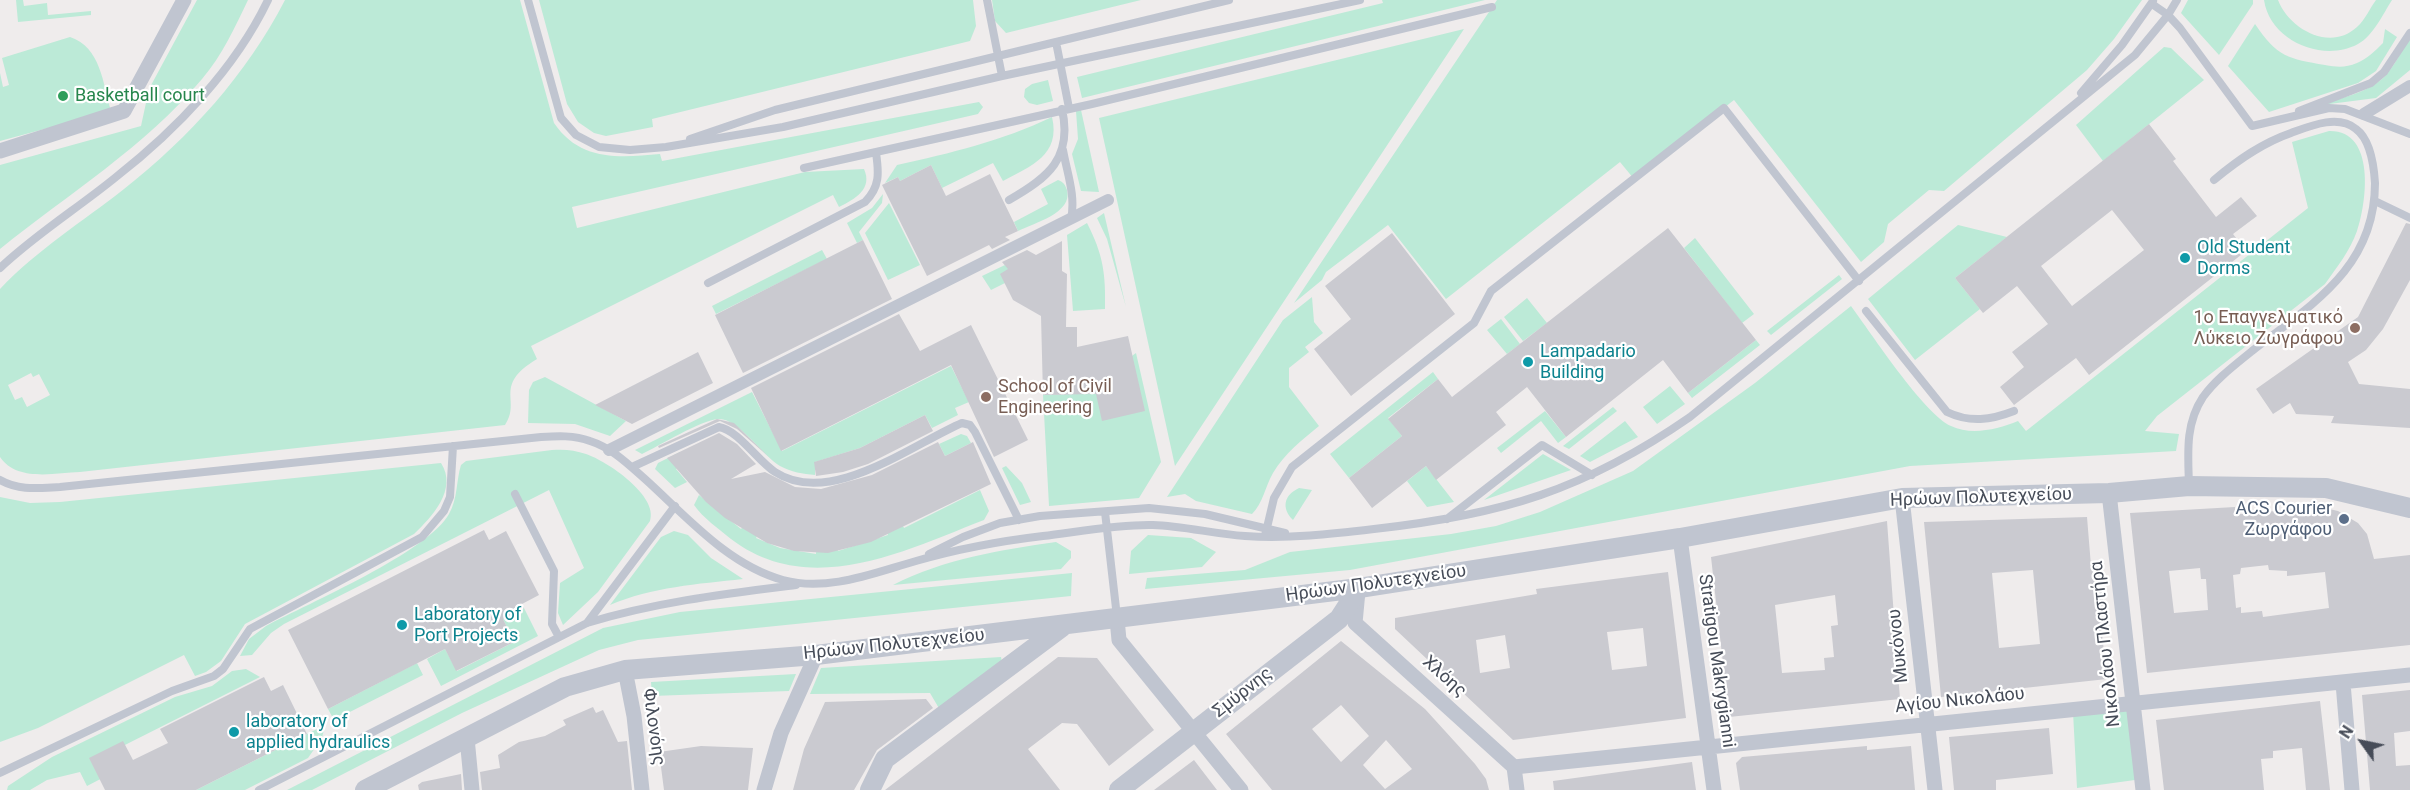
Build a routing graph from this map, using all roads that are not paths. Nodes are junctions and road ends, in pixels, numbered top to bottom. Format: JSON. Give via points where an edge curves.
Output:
{"nodes":[{"id":1,"x":184,"y":0,"type":"edge"},
{"id":2,"x":268,"y":0,"type":"edge"},
{"id":3,"x":528,"y":0,"type":"edge"},
{"id":4,"x":987,"y":0,"type":"edge"},
{"id":5,"x":1229,"y":0,"type":"edge"},
{"id":6,"x":1360,"y":0,"type":"edge"},
{"id":7,"x":2176,"y":0,"type":"edge"},
{"id":8,"x":2153,"y":2,"type":"edge"},
{"id":9,"x":1492,"y":7,"type":"dead end"},
{"id":10,"x":2168,"y":15,"type":"junction"},
{"id":11,"x":2410,"y":33,"type":"edge"},
{"id":12,"x":1056,"y":42,"type":"junction"},
{"id":13,"x":997,"y":56,"type":"junction"},
{"id":14,"x":1063,"y":65,"type":"junction"},
{"id":15,"x":1002,"y":76,"type":"junction"},
{"id":16,"x":2410,"y":86,"type":"edge"},
{"id":17,"x":2068,"y":107,"type":"junction"},
{"id":18,"x":1065,"y":109,"type":"junction"},
{"id":19,"x":2364,"y":114,"type":"junction"},
{"id":20,"x":2269,"y":122,"type":"junction"},
{"id":21,"x":2410,"y":134,"type":"edge"},
{"id":22,"x":666,"y":147,"type":"junction"},
{"id":23,"x":1063,"y":148,"type":"junction"},
{"id":24,"x":0,"y":151,"type":"edge"},
{"id":25,"x":876,"y":153,"type":"junction"},
{"id":26,"x":804,"y":168,"type":"dead end"},
{"id":27,"x":2214,"y":180,"type":"dead end"},
{"id":28,"x":1009,"y":200,"type":"dead end"},
{"id":29,"x":1108,"y":200,"type":"dead end"},
{"id":30,"x":2375,"y":201,"type":"junction"},
{"id":31,"x":2410,"y":218,"type":"edge"},
{"id":32,"x":1071,"y":219,"type":"junction"},
{"id":33,"x":0,"y":268,"type":"edge"},
{"id":34,"x":1859,"y":281,"type":"junction"},
{"id":35,"x":708,"y":283,"type":"dead end"},
{"id":36,"x":1866,"y":311,"type":"dead end"},
{"id":37,"x":2014,"y":411,"type":"dead end"},
{"id":38,"x":453,"y":446,"type":"junction"},
{"id":39,"x":609,"y":450,"type":"junction"},
{"id":40,"x":632,"y":467,"type":"junction"},
{"id":41,"x":1592,"y":475,"type":"junction"},
{"id":42,"x":0,"y":480,"type":"edge"},
{"id":43,"x":2189,"y":486,"type":"junction"},
{"id":44,"x":2109,"y":493,"type":"junction"},
{"id":45,"x":516,"y":494,"type":"dead end"},
{"id":46,"x":1902,"y":498,"type":"junction"},
{"id":47,"x":675,"y":506,"type":"junction"},
{"id":48,"x":2410,"y":508,"type":"edge"},
{"id":49,"x":1105,"y":512,"type":"junction"},
{"id":50,"x":1019,"y":520,"type":"junction"},
{"id":51,"x":1446,"y":520,"type":"junction"},
{"id":52,"x":1107,"y":530,"type":"junction"},
{"id":53,"x":1265,"y":532,"type":"junction"},
{"id":54,"x":1680,"y":538,"type":"junction"},
{"id":55,"x":917,"y":560,"type":"junction"},
{"id":56,"x":808,"y":584,"type":"junction"},
{"id":57,"x":1359,"y":588,"type":"junction"},
{"id":58,"x":1117,"y":619,"type":"junction"},
{"id":59,"x":587,"y":623,"type":"junction"},
{"id":60,"x":1064,"y":625,"type":"junction"},
{"id":61,"x":559,"y":637,"type":"junction"},
{"id":62,"x":816,"y":655,"type":"junction"},
{"id":63,"x":625,"y":670,"type":"junction"},
{"id":64,"x":2410,"y":675,"type":"edge"},
{"id":65,"x":2343,"y":683,"type":"junction"},
{"id":66,"x":2132,"y":704,"type":"junction"},
{"id":67,"x":1927,"y":723,"type":"junction"},
{"id":68,"x":1193,"y":732,"type":"junction"},
{"id":69,"x":467,"y":738,"type":"junction"},
{"id":70,"x":1708,"y":747,"type":"junction"},
{"id":71,"x":1514,"y":767,"type":"junction"},
{"id":72,"x":0,"y":773,"type":"edge"},
{"id":73,"x":259,"y":790,"type":"edge"},
{"id":74,"x":365,"y":790,"type":"edge"},
{"id":75,"x":472,"y":790,"type":"edge"},
{"id":76,"x":642,"y":790,"type":"edge"},
{"id":77,"x":764,"y":790,"type":"edge"},
{"id":78,"x":870,"y":790,"type":"edge"},
{"id":79,"x":1119,"y":790,"type":"edge"},
{"id":80,"x":1241,"y":790,"type":"edge"},
{"id":81,"x":1517,"y":790,"type":"edge"},
{"id":82,"x":1714,"y":790,"type":"edge"},
{"id":83,"x":1935,"y":790,"type":"edge"},
{"id":84,"x":2143,"y":790,"type":"edge"},
{"id":85,"x":2352,"y":790,"type":"edge"}],
"edges":[{"from":1,"to":24,"type":"street","via":[[124,111]]},
{"from":2,"to":33,"type":"lane","via":[[216,79],[154,146]]},
{"from":3,"to":22,"type":"lane","via":[[557,111],[571,132],[590,145],[604,148]]},
{"from":4,"to":13,"type":"lane"},
{"from":5,"to":12,"type":"lane"},
{"from":6,"to":14,"type":"lane"},
{"from":7,"to":10,"type":"lane"},
{"from":8,"to":10,"type":"lane"},
{"from":8,"to":17,"type":"lane"},
{"from":9,"to":18,"type":"lane"},
{"from":10,"to":17,"type":"lane","via":[[2135,55]]},
{"from":10,"to":20,"type":"lane","via":[[2252,126]]},
{"from":11,"to":20,"type":"lane","via":[[2384,72],[2371,83]]},
{"from":12,"to":13,"type":"lane"},
{"from":12,"to":14,"type":"lane"},
{"from":13,"to":15,"type":"lane"},
{"from":13,"to":22,"type":"lane","via":[[775,110]]},
{"from":14,"to":15,"type":"lane"},
{"from":14,"to":18,"type":"lane"},
{"from":15,"to":22,"type":"lane","via":[[783,127]]},
{"from":16,"to":19,"type":"street"},
{"from":17,"to":34,"type":"lane"},
{"from":18,"to":23,"type":"lane"},
{"from":18,"to":25,"type":"lane"},
{"from":19,"to":20,"type":"lane","via":[[2329,108]]},
{"from":19,"to":21,"type":"lane"},
{"from":23,"to":28,"type":"lane","via":[[1055,165],[1036,185]]},
{"from":23,"to":32,"type":"lane","via":[[1072,190]]},
{"from":25,"to":26,"type":"lane"},
{"from":25,"to":35,"type":"lane","via":[[877,184],[865,202]]},
{"from":27,"to":30,"type":"lane","via":[[2262,145],[2319,123],[2336,122],[2356,129],[2363,137],[2372,161]]},
{"from":29,"to":32,"type":"street"},
{"from":30,"to":31,"type":"lane"},
{"from":30,"to":43,"type":"lane","via":[[2358,253],[2331,290],[2231,367],[2204,396],[2189,431]]},
{"from":32,"to":39,"type":"street"},
{"from":34,"to":41,"type":"lane","via":[[1690,417],[1652,443]]},
{"from":34,"to":53,"type":"lane","via":[[1724,108],[1491,291],[1474,323],[1301,459],[1278,487]]},
{"from":36,"to":37,"type":"lane","via":[[1947,412],[1978,420]]},
{"from":38,"to":39,"type":"lane","via":[[563,436],[589,440]]},
{"from":38,"to":42,"type":"lane","via":[[60,487],[30,489]]},
{"from":38,"to":72,"type":"lane","via":[[450,497],[444,511],[422,537],[250,629],[214,676],[172,691]]},
{"from":39,"to":40,"type":"lane"},
{"from":40,"to":47,"type":"lane"},
{"from":40,"to":50,"type":"lane","via":[[719,427],[729,430],[780,475],[804,483],[835,481],[962,423],[975,432]]},
{"from":41,"to":51,"type":"lane","via":[[1532,500]]},
{"from":41,"to":51,"type":"lane","via":[[1542,445]]},
{"from":43,"to":44,"type":"street","name":"Ηρώων Πολυτεχνείου"},
{"from":43,"to":48,"type":"street","name":"Ηρώων Πολυτεχνείου","via":[[2326,488]]},
{"from":44,"to":46,"type":"street","name":"Ηρώων Πολυτεχνείου"},
{"from":44,"to":66,"type":"street","name":"Νικολάου Πλαστήρα"},
{"from":45,"to":61,"type":"lane","via":[[554,571],[552,624]]},
{"from":46,"to":54,"type":"street","name":"Ηρώων Πολυτεχνείου"},
{"from":46,"to":67,"type":"street","name":"Μυκόνου"},
{"from":47,"to":56,"type":"lane","via":[[744,562],[783,580]]},
{"from":47,"to":59,"type":"lane"},
{"from":49,"to":50,"type":"lane"},
{"from":49,"to":52,"type":"lane"},
{"from":49,"to":53,"type":"lane","via":[[1183,510]]},
{"from":50,"to":55,"type":"lane","via":[[963,537]]},
{"from":51,"to":53,"type":"lane","via":[[1353,532]]},
{"from":52,"to":53,"type":"lane","via":[[1151,525],[1246,536]]},
{"from":52,"to":55,"type":"lane","via":[[1004,542]]},
{"from":52,"to":58,"type":"lane"},
{"from":54,"to":57,"type":"street","name":"Ηρώων Πολυτεχνείου"},
{"from":54,"to":70,"type":"street","name":"Stratigou Makrygianni"},
{"from":55,"to":56,"type":"lane","via":[[862,577]]},
{"from":56,"to":59,"type":"lane","via":[[679,600]]},
{"from":57,"to":58,"type":"street","name":"Ηρώων Πολυτεχνείου"},
{"from":57,"to":68,"type":"street","name":"Σμύρνης","via":[[1339,619]]},
{"from":57,"to":71,"type":"street","name":"Χλόης","via":[[1356,623]]},
{"from":58,"to":60,"type":"street","name":"Ηρώων Πολυτεχνείου"},
{"from":58,"to":68,"type":"street","via":[[1119,640]]},
{"from":59,"to":61,"type":"lane"},
{"from":60,"to":62,"type":"street","name":"Ηρώων Πολυτεχνείου"},
{"from":60,"to":78,"type":"street","via":[[885,759]]},
{"from":61,"to":73,"type":"lane"},
{"from":62,"to":63,"type":"street","name":"Ηρώων Πολυτεχνείου"},
{"from":62,"to":77,"type":"street","via":[[781,733]]},
{"from":63,"to":69,"type":"street","name":"Ηρώων Πολυτεχνείου","via":[[565,687]]},
{"from":63,"to":76,"type":"street","name":"Φιλονόης"},
{"from":64,"to":65,"type":"street","name":"Αγίου Νικολάου"},
{"from":65,"to":66,"type":"street","name":"Αγίου Νικολάου"},
{"from":65,"to":85,"type":"street"},
{"from":66,"to":67,"type":"street","name":"Αγίου Νικολάου"},
{"from":66,"to":84,"type":"street","name":"Νικολάου Πλαστήρα"},
{"from":67,"to":70,"type":"street","name":"Αγίου Νικολάου"},
{"from":67,"to":83,"type":"street","name":"Μυκόνου"},
{"from":68,"to":79,"type":"street","name":"Σμύρνης"},
{"from":68,"to":80,"type":"street"},
{"from":69,"to":74,"type":"street","name":"Ηρώων Πολυτεχνείου"},
{"from":69,"to":75,"type":"street"},
{"from":70,"to":71,"type":"street","name":"Αγίου Νικολάου"},
{"from":70,"to":82,"type":"street","name":"Stratigou Makrygianni"},
{"from":71,"to":81,"type":"street"}]}
